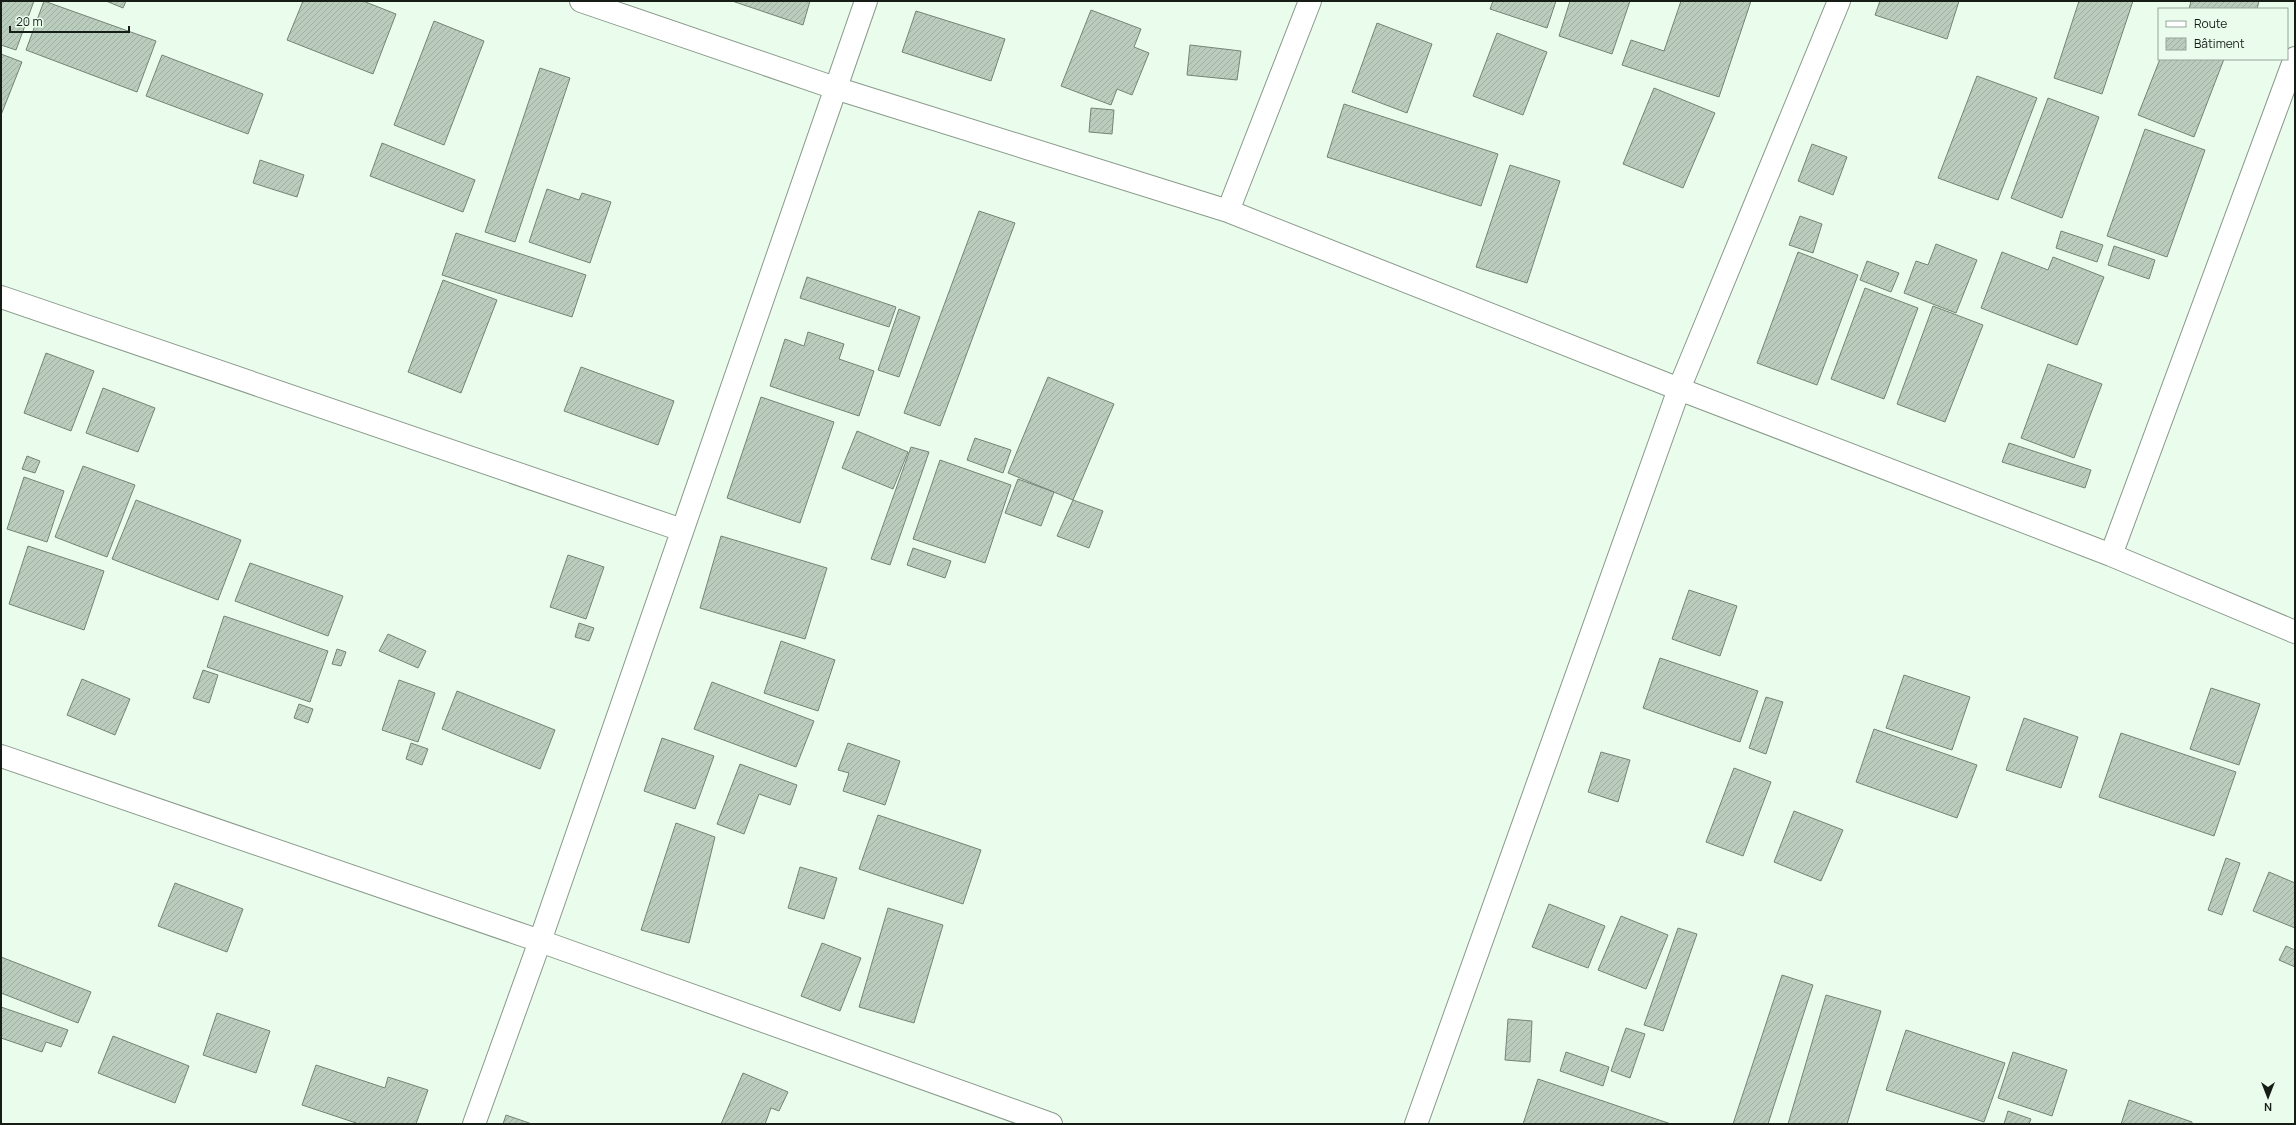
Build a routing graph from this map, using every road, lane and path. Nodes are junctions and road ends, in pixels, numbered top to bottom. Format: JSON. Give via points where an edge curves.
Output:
{"nodes":[{"id":1,"x":581,"y":1,"type":"edge"},
{"id":2,"x":866,"y":1,"type":"edge"},
{"id":3,"x":1310,"y":1,"type":"edge"},
{"id":4,"x":1839,"y":1,"type":"edge"},
{"id":5,"x":2295,"y":58,"type":"edge"},
{"id":6,"x":835,"y":88,"type":"junction"},
{"id":7,"x":1228,"y":211,"type":"junction"},
{"id":8,"x":1,"y":297,"type":"edge"},
{"id":9,"x":1679,"y":389,"type":"junction"},
{"id":10,"x":682,"y":530,"type":"junction"},
{"id":11,"x":2111,"y":556,"type":"junction"},
{"id":12,"x":2295,"y":632,"type":"edge"},
{"id":13,"x":1,"y":756,"type":"edge"},
{"id":14,"x":540,"y":941,"type":"junction"},
{"id":15,"x":474,"y":1124,"type":"edge"},
{"id":16,"x":1051,"y":1124,"type":"edge"},
{"id":17,"x":1416,"y":1124,"type":"edge"}],
"edges":[{"from":1,"to":6,"type":"street"},
{"from":2,"to":6,"type":"street"},
{"from":3,"to":7,"type":"street"},
{"from":4,"to":9,"type":"street"},
{"from":5,"to":11,"type":"street"},
{"from":6,"to":7,"type":"street"},
{"from":6,"to":10,"type":"street"},
{"from":7,"to":9,"type":"street"},
{"from":8,"to":10,"type":"street"},
{"from":9,"to":11,"type":"street"},
{"from":9,"to":17,"type":"street"},
{"from":10,"to":14,"type":"street"},
{"from":11,"to":12,"type":"street"},
{"from":13,"to":14,"type":"street"},
{"from":14,"to":15,"type":"street"},
{"from":14,"to":16,"type":"street"}]}
